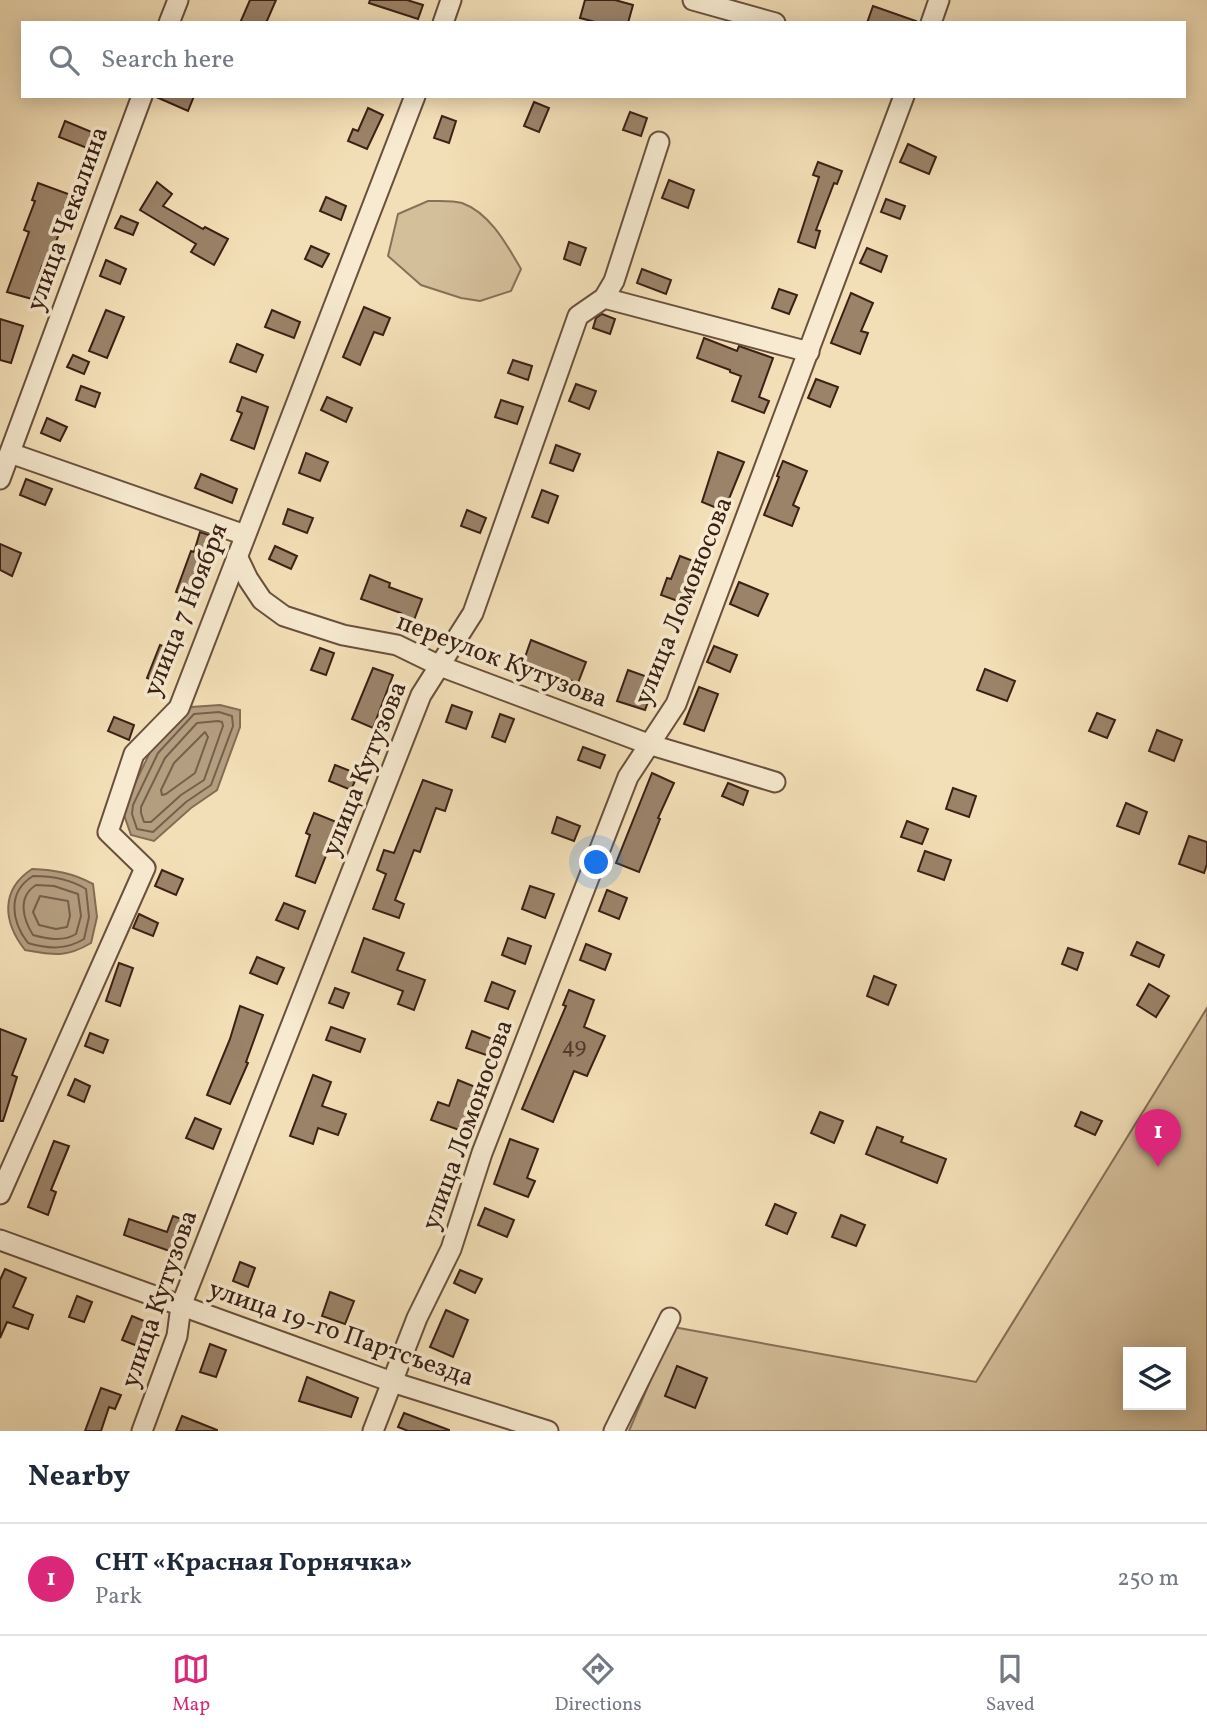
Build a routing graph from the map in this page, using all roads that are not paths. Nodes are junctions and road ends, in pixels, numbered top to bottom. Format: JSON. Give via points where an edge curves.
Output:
{"nodes":[{"id":1,"x":178,"y":0,"type":"edge"},
{"id":2,"x":451,"y":0,"type":"edge"},
{"id":3,"x":939,"y":0,"type":"edge"},
{"id":4,"x":699,"y":1,"type":"edge"},
{"id":5,"x":170,"y":21,"type":"edge"},
{"id":6,"x":444,"y":21,"type":"edge"},
{"id":7,"x":768,"y":21,"type":"edge"},
{"id":8,"x":932,"y":21,"type":"edge"},
{"id":9,"x":141,"y":98,"type":"edge"},
{"id":10,"x":414,"y":98,"type":"edge"},
{"id":11,"x":903,"y":98,"type":"edge"},
{"id":12,"x":659,"y":142,"type":"dead end"},
{"id":13,"x":604,"y":298,"type":"junction"},
{"id":14,"x":809,"y":352,"type":"junction"},
{"id":15,"x":10,"y":453,"type":"junction"},
{"id":16,"x":0,"y":479,"type":"edge"},
{"id":17,"x":245,"y":535,"type":"junction"},
{"id":18,"x":237,"y":556,"type":"junction"},
{"id":19,"x":440,"y":666,"type":"junction"},
{"id":20,"x":648,"y":744,"type":"junction"},
{"id":21,"x":775,"y":782,"type":"dead end"},
{"id":22,"x":0,"y":1194,"type":"edge"},
{"id":23,"x":0,"y":1240,"type":"edge"},
{"id":24,"x":181,"y":1306,"type":"junction"},
{"id":25,"x":670,"y":1318,"type":"dead end"},
{"id":26,"x":392,"y":1382,"type":"junction"},
{"id":27,"x":142,"y":1431,"type":"edge"},
{"id":28,"x":373,"y":1431,"type":"edge"},
{"id":29,"x":548,"y":1431,"type":"edge"},
{"id":30,"x":614,"y":1431,"type":"edge"}],
"edges":[{"from":1,"to":5,"type":"street"},
{"from":2,"to":6,"type":"street"},
{"from":3,"to":8,"type":"street"},
{"from":4,"to":7,"type":"street"},
{"from":9,"to":15,"type":"street","name":"улица Чекалина"},
{"from":10,"to":17,"type":"street","name":"улица 7 Ноября"},
{"from":11,"to":14,"type":"street","name":"улица Ломоносова"},
{"from":12,"to":13,"type":"street","name":"улица Кутузова","via":[[614,281]]},
{"from":13,"to":14,"type":"street"},
{"from":13,"to":19,"type":"street","name":"улица Кутузова","via":[[578,316],[473,613]]},
{"from":14,"to":20,"type":"street","name":"улица Ломоносова","via":[[676,704]]},
{"from":15,"to":16,"type":"street","name":"улица Чекалина"},
{"from":15,"to":17,"type":"street"},
{"from":17,"to":18,"type":"street","name":"улица 7 Ноября"},
{"from":18,"to":19,"type":"street","name":"переулок Кутузова","via":[[262,600],[284,616],[343,635],[397,645]]},
{"from":18,"to":22,"type":"street","name":"улица 7 Ноября","via":[[179,709],[134,754],[108,832],[145,868]]},
{"from":19,"to":20,"type":"street","name":"переулок Кутузова"},
{"from":19,"to":24,"type":"street","name":"улица Кутузова","via":[[421,695]]},
{"from":20,"to":21,"type":"street","name":"переулок Кутузова"},
{"from":20,"to":26,"type":"street","name":"улица Ломоносова","via":[[628,777],[482,1153],[451,1249]]},
{"from":23,"to":24,"type":"street","name":"улица 19-го Партсъезда"},
{"from":24,"to":26,"type":"street","name":"улица 19-го Партсъезда"},
{"from":24,"to":27,"type":"street","name":"улица Кутузова","via":[[177,1336]]},
{"from":25,"to":30,"type":"street"},
{"from":26,"to":28,"type":"street","name":"улица Ломоносова"},
{"from":26,"to":29,"type":"street","name":"улица 19-го Партсъезда"}]}
